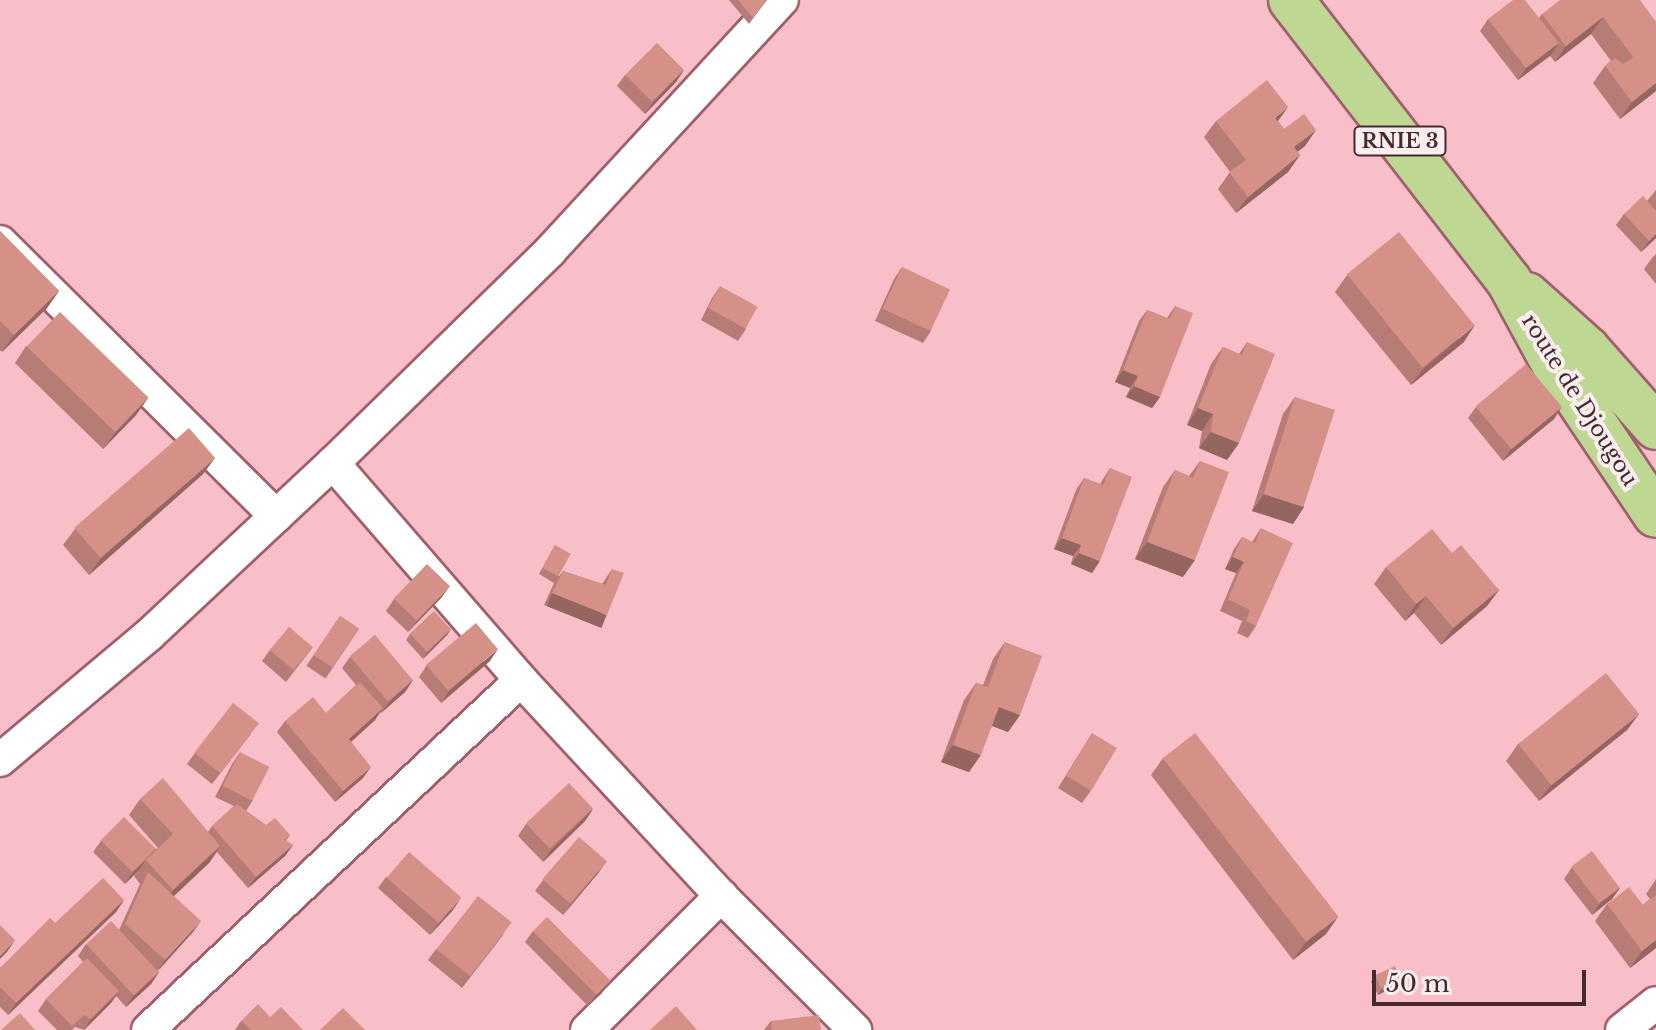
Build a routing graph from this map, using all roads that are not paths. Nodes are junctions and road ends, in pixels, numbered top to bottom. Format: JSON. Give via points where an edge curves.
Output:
{"nodes":[{"id":1,"x":782,"y":0,"type":"edge"},
{"id":2,"x":1291,"y":0,"type":"edge"},
{"id":3,"x":0,"y":242,"type":"edge"},
{"id":4,"x":1509,"y":281,"type":"junction"},
{"id":5,"x":1656,"y":427,"type":"edge"},
{"id":6,"x":333,"y":463,"type":"junction"},
{"id":7,"x":1656,"y":515,"type":"edge"},
{"id":8,"x":276,"y":516,"type":"junction"},
{"id":9,"x":521,"y":680,"type":"junction"},
{"id":10,"x":0,"y":760,"type":"edge"},
{"id":11,"x":721,"y":896,"type":"junction"},
{"id":12,"x":1656,"y":1003,"type":"edge"},
{"id":13,"x":148,"y":1030,"type":"edge"},
{"id":14,"x":587,"y":1030,"type":"edge"},
{"id":15,"x":855,"y":1030,"type":"edge"},
{"id":16,"x":1622,"y":1030,"type":"edge"}],
"edges":[{"from":1,"to":6,"type":"street","via":[[550,251]]},
{"from":2,"to":4,"type":"highway","name":"route de Djougou","number":"RNIE 3"},
{"from":3,"to":8,"type":"street"},
{"from":4,"to":5,"type":"highway","name":"route de Djougou","number":"RNIE 3","via":[[1559,321]]},
{"from":4,"to":7,"type":"highway","name":"route de Djougou","number":"RNIE 3","via":[[1553,362]]},
{"from":6,"to":8,"type":"street"},
{"from":6,"to":9,"type":"street"},
{"from":8,"to":10,"type":"street","via":[[149,635]]},
{"from":9,"to":11,"type":"street"},
{"from":9,"to":13,"type":"street"},
{"from":11,"to":14,"type":"street"},
{"from":11,"to":15,"type":"street"},
{"from":12,"to":16,"type":"street"}]}
